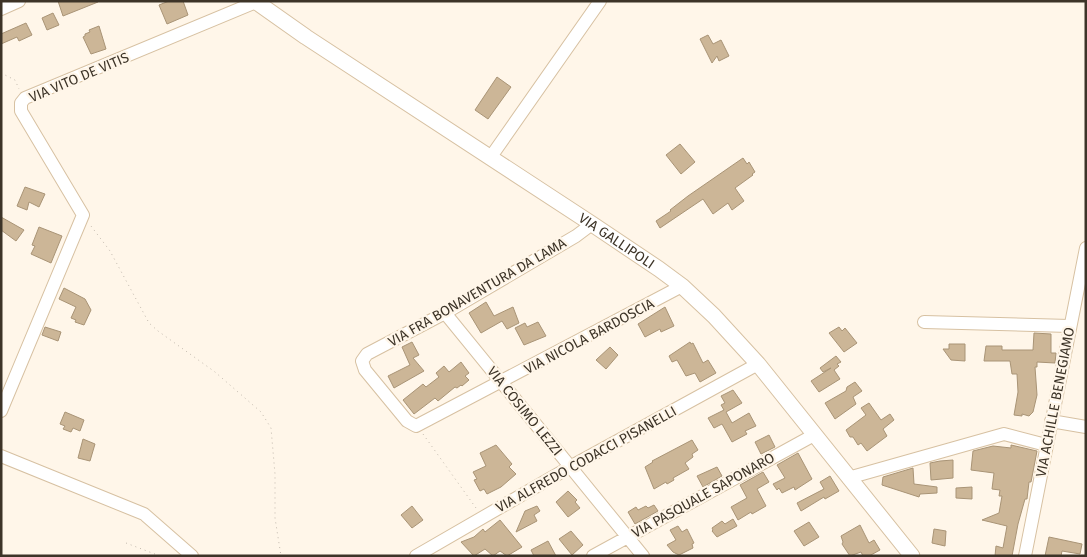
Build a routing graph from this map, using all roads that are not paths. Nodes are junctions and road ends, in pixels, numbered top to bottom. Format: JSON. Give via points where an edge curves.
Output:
{"nodes":[{"id":1,"x":19,"y":1,"type":"edge"},
{"id":2,"x":600,"y":1,"type":"edge"},
{"id":3,"x":256,"y":2,"type":"edge"},
{"id":4,"x":1,"y":9,"type":"edge"},
{"id":5,"x":490,"y":158,"type":"junction"},
{"id":6,"x":592,"y":224,"type":"junction"},
{"id":7,"x":1086,"y":248,"type":"edge"},
{"id":8,"x":682,"y":286,"type":"junction"},
{"id":9,"x":1082,"y":288,"type":"edge"},
{"id":10,"x":446,"y":313,"type":"junction"},
{"id":11,"x":924,"y":322,"type":"dead end"},
{"id":12,"x":1069,"y":326,"type":"junction"},
{"id":13,"x":758,"y":364,"type":"junction"},
{"id":14,"x":502,"y":382,"type":"junction"},
{"id":15,"x":1,"y":411,"type":"edge"},
{"id":16,"x":1051,"y":421,"type":"junction"},
{"id":17,"x":416,"y":426,"type":"joint"},
{"id":18,"x":1086,"y":428,"type":"edge"},
{"id":19,"x":814,"y":435,"type":"junction"},
{"id":20,"x":1046,"y":445,"type":"junction"},
{"id":21,"x":1,"y":456,"type":"edge"},
{"id":22,"x":570,"y":467,"type":"junction"},
{"id":23,"x":848,"y":478,"type":"junction"},
{"id":24,"x":627,"y":537,"type":"junction"},
{"id":25,"x":192,"y":556,"type":"edge"},
{"id":26,"x":416,"y":556,"type":"edge"},
{"id":27,"x":593,"y":556,"type":"edge"},
{"id":28,"x":643,"y":556,"type":"edge"},
{"id":29,"x":912,"y":556,"type":"edge"},
{"id":30,"x":1025,"y":556,"type":"edge"}],
"edges":[{"from":1,"to":4,"type":"street"},
{"from":2,"to":5,"type":"street"},
{"from":3,"to":5,"type":"main road","name":"VIA GALLIPOLI"},
{"from":3,"to":15,"type":"street","name":"VIA VITO DE VITIS","via":[[25,98],[21,103],[21,111],[83,215]]},
{"from":5,"to":6,"type":"main road","name":"VIA GALLIPOLI"},
{"from":6,"to":8,"type":"main road","name":"VIA GALLIPOLI"},
{"from":6,"to":10,"type":"street","name":"VIA FRA BONAVENTURA DA LAMA"},
{"from":7,"to":9,"type":"street","name":"VIA ACHILLE BENEGIAMO"},
{"from":8,"to":13,"type":"main road","name":"VIA GALLIPOLI"},
{"from":8,"to":14,"type":"street","name":"VIA NICOLA BARDOSCIA"},
{"from":9,"to":12,"type":"street","name":"VIA ACHILLE BENEGIAMO"},
{"from":10,"to":14,"type":"street","name":"VIA COSIMO LEZZI"},
{"from":10,"to":17,"type":"street","name":"VIA FRA BONAVENTURA DA LAMA","via":[[367,354],[362,361],[365,370],[407,420]]},
{"from":11,"to":12,"type":"street"},
{"from":12,"to":16,"type":"street","name":"VIA ACHILLE BENEGIAMO"},
{"from":13,"to":19,"type":"main road","name":"VIA GALLIPOLI"},
{"from":13,"to":22,"type":"street","name":"VIA ALFREDO CODACCI PISANELLI"},
{"from":14,"to":17,"type":"street","name":"VIA NICOLA BARDOSCIA"},
{"from":14,"to":22,"type":"street","name":"VIA COSIMO LEZZI"},
{"from":16,"to":18,"type":"street"},
{"from":16,"to":20,"type":"street","name":"VIA ACHILLE BENEGIAMO"},
{"from":19,"to":23,"type":"main road","name":"VIA GALLIPOLI"},
{"from":19,"to":24,"type":"street","name":"VIA PASQUALE SAPONARO"},
{"from":20,"to":23,"type":"street","via":[[1004,434]]},
{"from":20,"to":30,"type":"street","name":"VIA ACHILLE BENEGIAMO"},
{"from":21,"to":25,"type":"street","via":[[144,514]]},
{"from":22,"to":24,"type":"street","name":"VIA COSIMO LEZZI"},
{"from":22,"to":26,"type":"street","name":"VIA ALFREDO CODACCI PISANELLI"},
{"from":23,"to":29,"type":"main road","name":"VIA GALLIPOLI"},
{"from":24,"to":27,"type":"street","name":"VIA PASQUALE SAPONARO"},
{"from":24,"to":28,"type":"street","name":"VIA COSIMO LEZZI"}]}
